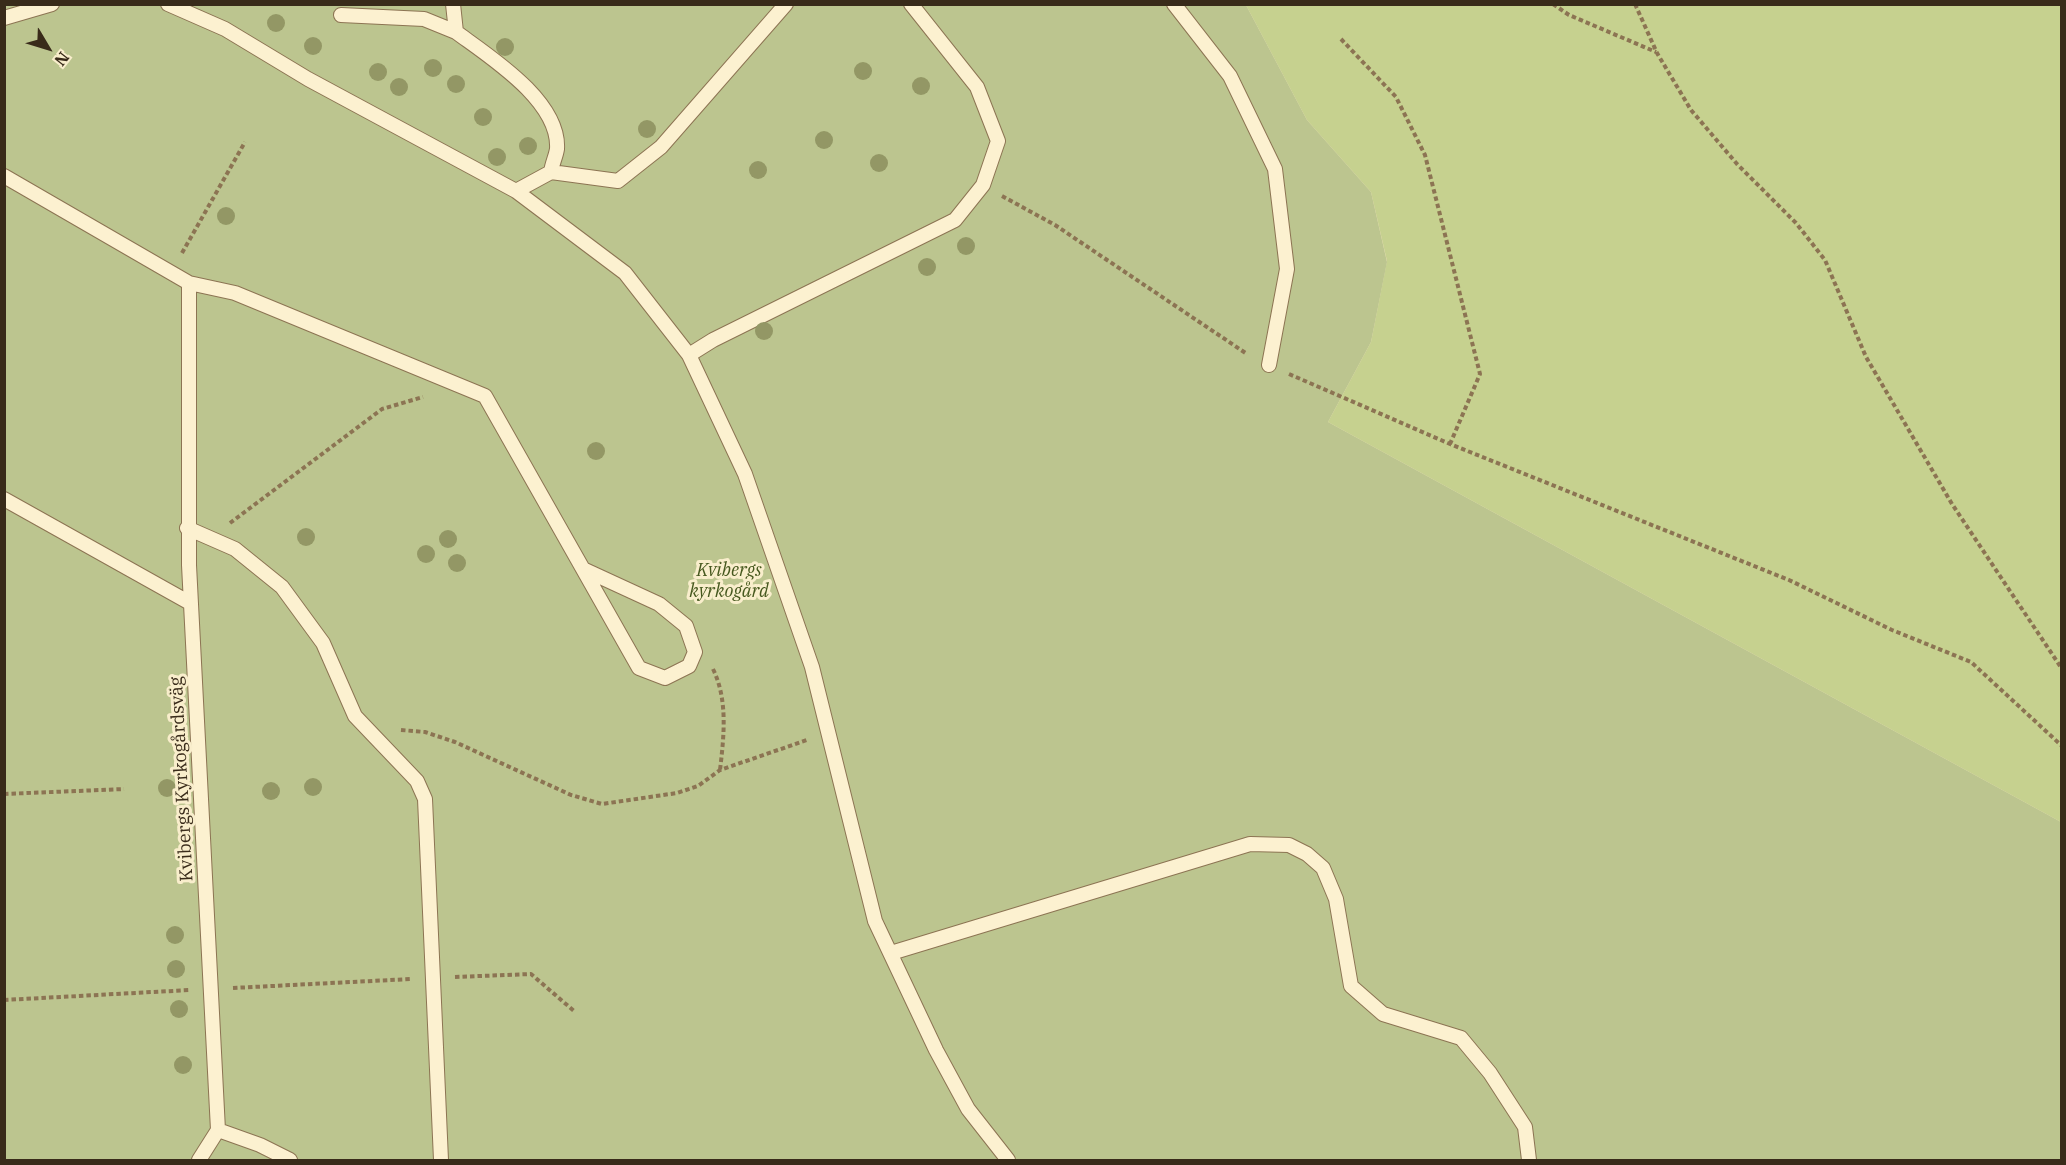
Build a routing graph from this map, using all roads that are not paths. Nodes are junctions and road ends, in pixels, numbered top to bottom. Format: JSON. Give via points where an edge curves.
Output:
{"nodes":[{"id":1,"x":52,"y":4,"type":"edge"},
{"id":2,"x":168,"y":4,"type":"edge"},
{"id":3,"x":453,"y":4,"type":"edge"},
{"id":4,"x":786,"y":4,"type":"edge"},
{"id":5,"x":911,"y":4,"type":"edge"},
{"id":6,"x":1174,"y":4,"type":"edge"},
{"id":7,"x":341,"y":15,"type":"dead end"},
{"id":8,"x":4,"y":18,"type":"edge"},
{"id":9,"x":456,"y":32,"type":"junction"},
{"id":10,"x":550,"y":171,"type":"junction"},
{"id":11,"x":4,"y":177,"type":"edge"},
{"id":12,"x":516,"y":191,"type":"junction"},
{"id":13,"x":189,"y":283,"type":"junction"},
{"id":14,"x":689,"y":355,"type":"junction"},
{"id":15,"x":1269,"y":365,"type":"road end"},
{"id":16,"x":4,"y":499,"type":"edge"},
{"id":17,"x":188,"y":528,"type":"junction"},
{"id":18,"x":583,"y":569,"type":"junction"},
{"id":19,"x":190,"y":603,"type":"junction"},
{"id":20,"x":891,"y":953,"type":"junction"},
{"id":21,"x":218,"y":1130,"type":"junction"},
{"id":22,"x":199,"y":1161,"type":"edge"},
{"id":23,"x":290,"y":1161,"type":"edge"},
{"id":24,"x":441,"y":1161,"type":"edge"},
{"id":25,"x":1008,"y":1161,"type":"edge"},
{"id":26,"x":1529,"y":1161,"type":"edge"}],
"edges":[{"from":1,"to":8,"type":"lane"},
{"from":2,"to":12,"type":"lane","via":[[225,29],[308,79]]},
{"from":3,"to":9,"type":"lane"},
{"from":4,"to":10,"type":"lane","via":[[661,147],[618,181]]},
{"from":5,"to":14,"type":"lane","via":[[977,87],[998,141],[983,185],[955,220]]},
{"from":6,"to":15,"type":"lane","via":[[1230,76],[1275,169],[1287,269]]},
{"from":7,"to":9,"type":"lane","via":[[424,18]]},
{"from":9,"to":10,"type":"lane","via":[[516,76],[550,118],[557,148]]},
{"from":10,"to":12,"type":"lane"},
{"from":11,"to":13,"type":"lane"},
{"from":12,"to":14,"type":"lane","via":[[625,273]]},
{"from":13,"to":17,"type":"lane","name":"Kvibergs Kyrkogårdsväg"},
{"from":13,"to":18,"type":"lane","via":[[235,293],[485,396]]},
{"from":14,"to":20,"type":"lane","via":[[745,474],[812,667],[875,921]]},
{"from":16,"to":19,"type":"lane"},
{"from":17,"to":19,"type":"lane","name":"Kvibergs Kyrkogårdsväg"},
{"from":17,"to":24,"type":"lane","via":[[235,549],[282,587],[323,643],[355,716],[417,781],[425,799]]},
{"from":18,"to":18,"type":"lane","via":[[659,604],[686,626],[695,652],[688,666],[665,678],[639,668]]},
{"from":19,"to":21,"type":"lane","name":"Kvibergs Kyrkogårdsväg"},
{"from":20,"to":25,"type":"lane","via":[[968,1109]]},
{"from":20,"to":26,"type":"lane","via":[[1250,844],[1289,845],[1323,868],[1336,899],[1351,986],[1383,1014],[1461,1038],[1490,1073],[1525,1127]]},
{"from":21,"to":22,"type":"lane"},
{"from":21,"to":23,"type":"lane"}]}
